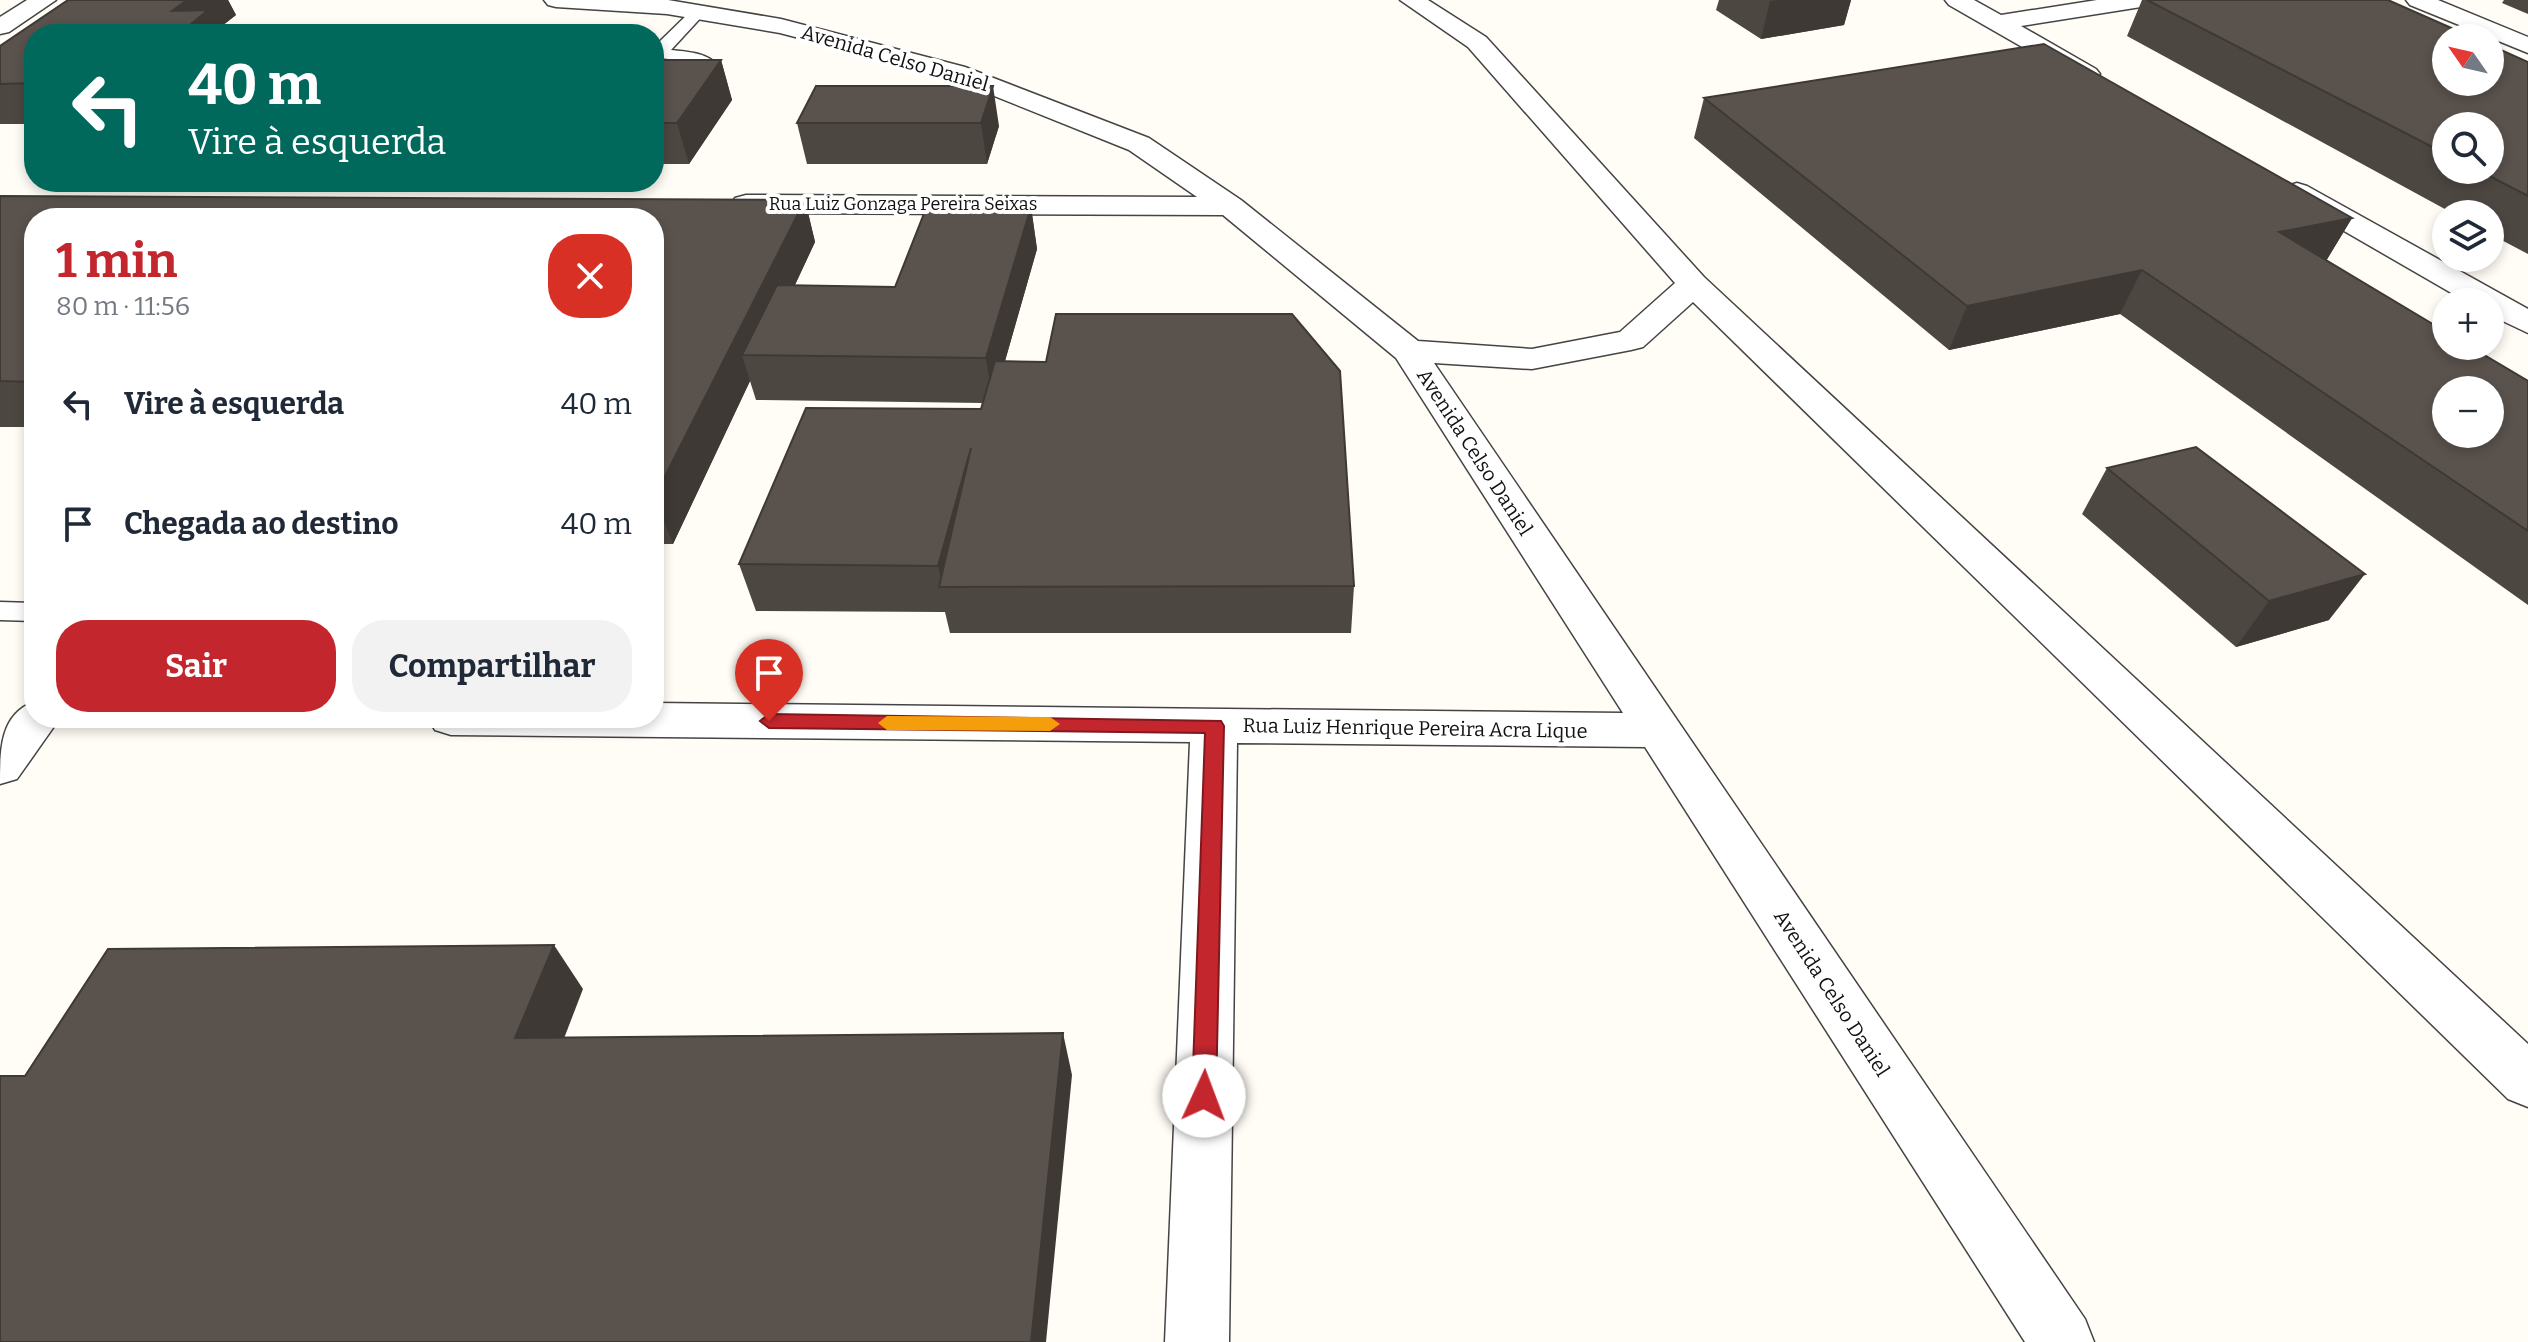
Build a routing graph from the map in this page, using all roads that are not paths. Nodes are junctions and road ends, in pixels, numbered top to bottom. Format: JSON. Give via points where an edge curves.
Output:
{"nodes":[{"id":1,"x":44,"y":0,"type":"edge"},
{"id":2,"x":556,"y":0,"type":"edge"},
{"id":3,"x":1412,"y":0,"type":"edge"},
{"id":4,"x":1957,"y":0,"type":"edge"},
{"id":5,"x":2141,"y":0,"type":"edge"},
{"id":6,"x":2418,"y":0,"type":"edge"},
{"id":7,"x":698,"y":12,"type":"junction"},
{"id":8,"x":1998,"y":23,"type":"junction"},
{"id":9,"x":0,"y":27,"type":"edge"},
{"id":10,"x":664,"y":45,"type":"edge"},
{"id":11,"x":2528,"y":46,"type":"edge"},
{"id":12,"x":664,"y":53,"type":"edge"},
{"id":13,"x":706,"y":80,"type":"edge"},
{"id":14,"x":2106,"y":85,"type":"edge"},
{"id":15,"x":2270,"y":177,"type":"edge"},
{"id":16,"x":719,"y":203,"type":"edge"},
{"id":17,"x":1230,"y":206,"type":"junction"},
{"id":18,"x":1693,"y":284,"type":"junction"},
{"id":19,"x":2528,"y":323,"type":"edge"},
{"id":20,"x":1409,"y":351,"type":"junction"},
{"id":21,"x":0,"y":611,"type":"edge"},
{"id":22,"x":24,"y":612,"type":"edge"},
{"id":23,"x":0,"y":713,"type":"edge"},
{"id":24,"x":24,"y":715,"type":"edge"},
{"id":25,"x":664,"y":720,"type":"edge"},
{"id":26,"x":1214,"y":726,"type":"junction"},
{"id":27,"x":27,"y":728,"type":"edge"},
{"id":28,"x":1659,"y":730,"type":"junction"},
{"id":29,"x":0,"y":766,"type":"edge"},
{"id":30,"x":2528,"y":1081,"type":"edge"},
{"id":31,"x":1197,"y":1342,"type":"edge"},
{"id":32,"x":2062,"y":1342,"type":"edge"}],
"edges":[{"from":1,"to":9,"type":"street"},
{"from":2,"to":7,"type":"street","name":"Avenida Celso Daniel"},
{"from":3,"to":18,"type":"street","via":[[1477,42]]},
{"from":4,"to":8,"type":"street"},
{"from":5,"to":8,"type":"street"},
{"from":6,"to":11,"type":"street"},
{"from":7,"to":10,"type":"lane"},
{"from":7,"to":17,"type":"street","name":"Avenida Celso Daniel","via":[[781,26],[956,72],[1139,144]]},
{"from":8,"to":14,"type":"street"},
{"from":12,"to":13,"type":"lane","via":[[710,65]]},
{"from":15,"to":19,"type":"street"},
{"from":16,"to":17,"type":"street","name":"Rua Luiz Gonzaga Pereira Seixas"},
{"from":17,"to":20,"type":"street","name":"Avenida Celso Daniel"},
{"from":18,"to":20,"type":"street","via":[[1631,340],[1532,359]]},
{"from":18,"to":30,"type":"street"},
{"from":20,"to":28,"type":"street","name":"Avenida Celso Daniel"},
{"from":21,"to":22,"type":"lane"},
{"from":23,"to":24,"type":"street"},
{"from":25,"to":26,"type":"street","name":"Rua Luiz Henrique Pereira Acra Lique"},
{"from":26,"to":28,"type":"street","name":"Rua Luiz Henrique Pereira Acra Lique"},
{"from":26,"to":31,"type":"street"},
{"from":27,"to":29,"type":"street"},
{"from":28,"to":32,"type":"street","name":"Avenida Celso Daniel"}]}
